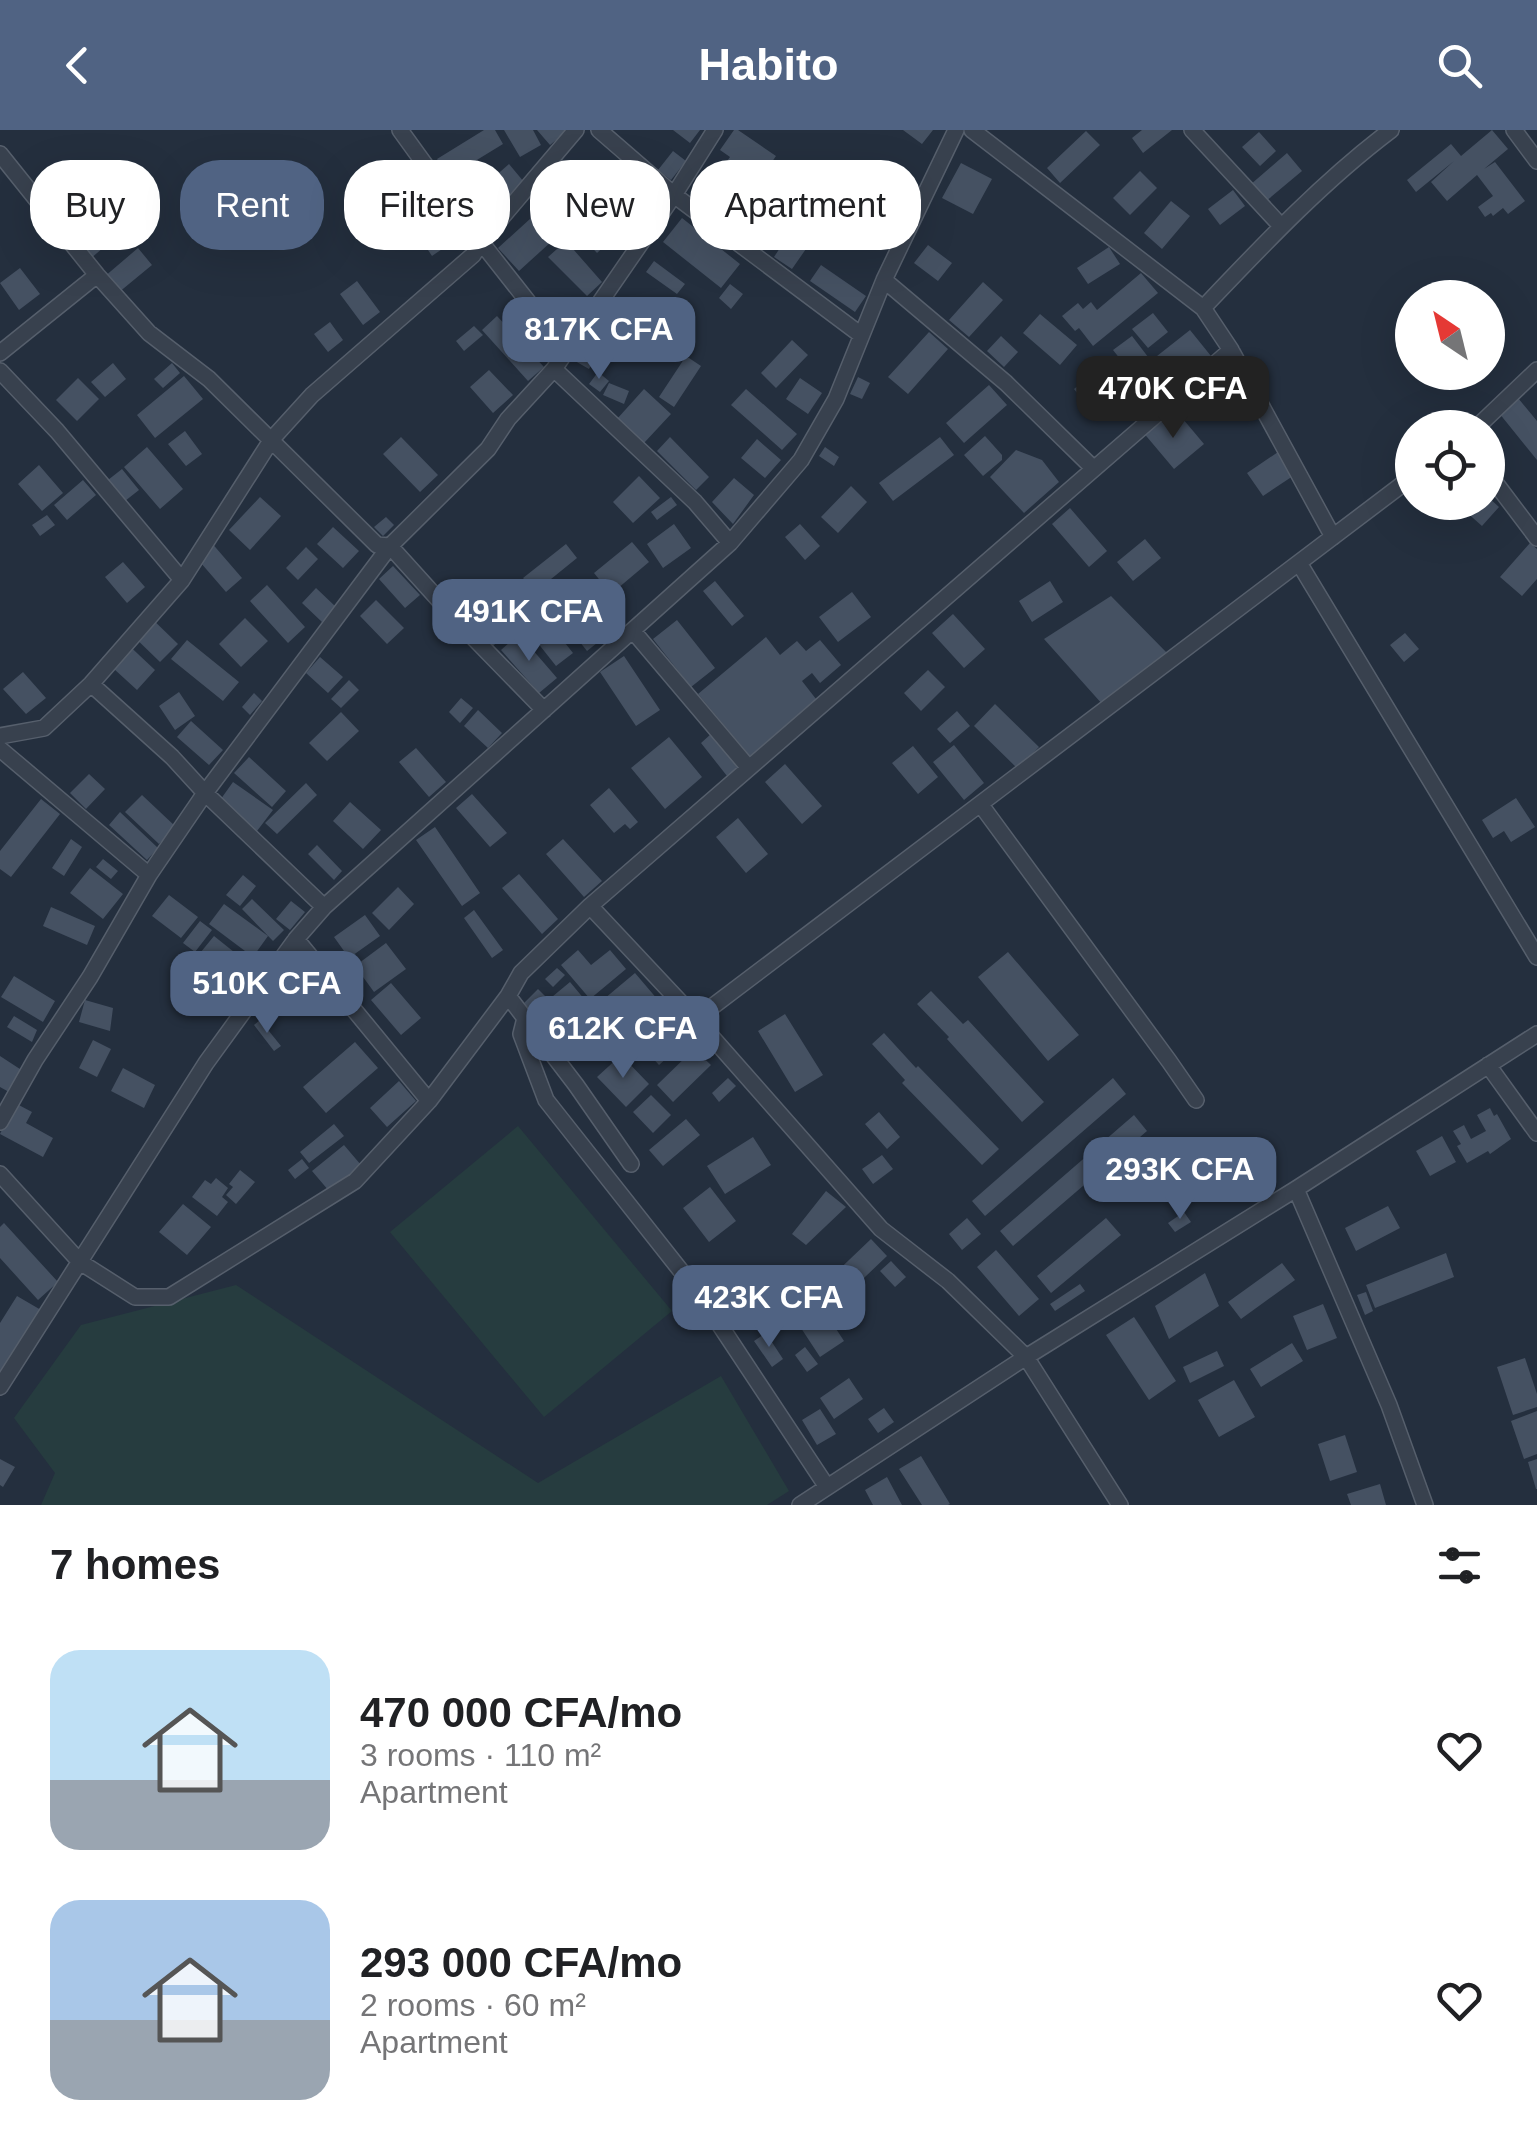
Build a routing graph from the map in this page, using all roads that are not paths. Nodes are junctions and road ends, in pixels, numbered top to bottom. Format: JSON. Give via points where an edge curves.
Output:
{"nodes":[{"id":1,"x":400,"y":130,"type":"edge"},
{"id":2,"x":576,"y":130,"type":"edge"},
{"id":3,"x":599,"y":130,"type":"edge"},
{"id":4,"x":716,"y":130,"type":"edge"},
{"id":5,"x":956,"y":130,"type":"edge"},
{"id":6,"x":972,"y":130,"type":"edge"},
{"id":7,"x":1192,"y":130,"type":"edge"},
{"id":8,"x":1392,"y":130,"type":"edge"},
{"id":9,"x":1514,"y":130,"type":"edge"},
{"id":10,"x":0,"y":154,"type":"edge"},
{"id":11,"x":422,"y":160,"type":"edge"},
{"id":12,"x":1537,"y":161,"type":"edge"},
{"id":13,"x":674,"y":195,"type":"junction"},
{"id":14,"x":510,"y":208,"type":"edge"},
{"id":15,"x":1281,"y":226,"type":"junction"},
{"id":16,"x":476,"y":250,"type":"edge"},
{"id":17,"x":487,"y":250,"type":"edge"},
{"id":18,"x":97,"y":275,"type":"junction"},
{"id":19,"x":884,"y":280,"type":"junction"},
{"id":20,"x":1203,"y":308,"type":"junction"},
{"id":21,"x":861,"y":335,"type":"junction"},
{"id":22,"x":566,"y":350,"type":"junction"},
{"id":23,"x":1231,"y":350,"type":"junction"},
{"id":24,"x":0,"y":354,"type":"edge"},
{"id":25,"x":554,"y":369,"type":"junction"},
{"id":26,"x":1537,"y":370,"type":"edge"},
{"id":27,"x":0,"y":371,"type":"edge"},
{"id":28,"x":1495,"y":410,"type":"edge"},
{"id":29,"x":272,"y":439,"type":"junction"},
{"id":30,"x":1093,"y":468,"type":"junction"},
{"id":31,"x":1395,"y":490,"type":"edge"},
{"id":32,"x":1505,"y":496,"type":"edge"},
{"id":33,"x":1333,"y":537,"type":"junction"},
{"id":34,"x":1537,"y":538,"type":"edge"},
{"id":35,"x":730,"y":543,"type":"junction"},
{"id":36,"x":390,"y":546,"type":"junction"},
{"id":37,"x":1299,"y":564,"type":"junction"},
{"id":38,"x":182,"y":580,"type":"junction"},
{"id":39,"x":633,"y":630,"type":"junction"},
{"id":40,"x":91,"y":684,"type":"junction"},
{"id":41,"x":544,"y":710,"type":"junction"},
{"id":42,"x":0,"y":736,"type":"edge"},
{"id":43,"x":0,"y":748,"type":"edge"},
{"id":44,"x":749,"y":768,"type":"junction"},
{"id":45,"x":205,"y":793,"type":"junction"},
{"id":46,"x":981,"y":805,"type":"junction"},
{"id":47,"x":150,"y":875,"type":"junction"},
{"id":48,"x":590,"y":906,"type":"junction"},
{"id":49,"x":324,"y":907,"type":"junction"},
{"id":50,"x":296,"y":939,"type":"junction"},
{"id":51,"x":1537,"y":957,"type":"edge"},
{"id":52,"x":508,"y":996,"type":"junction"},
{"id":53,"x":525,"y":1018,"type":"junction"},
{"id":54,"x":696,"y":1020,"type":"junction"},
{"id":55,"x":1537,"y":1034,"type":"edge"},
{"id":56,"x":1488,"y":1065,"type":"junction"},
{"id":57,"x":1196,"y":1100,"type":"dead end"},
{"id":58,"x":429,"y":1102,"type":"junction"},
{"id":59,"x":0,"y":1122,"type":"edge"},
{"id":60,"x":1537,"y":1133,"type":"edge"},
{"id":61,"x":631,"y":1164,"type":"dead end"},
{"id":62,"x":0,"y":1174,"type":"edge"},
{"id":63,"x":1296,"y":1189,"type":"junction"},
{"id":64,"x":80,"y":1262,"type":"junction"},
{"id":65,"x":1026,"y":1357,"type":"junction"},
{"id":66,"x":0,"y":1388,"type":"edge"},
{"id":67,"x":827,"y":1487,"type":"junction"},
{"id":68,"x":800,"y":1505,"type":"edge"},
{"id":69,"x":1120,"y":1505,"type":"edge"},
{"id":70,"x":1425,"y":1505,"type":"edge"}],
"edges":[{"from":1,"to":11,"type":"street"},
{"from":2,"to":14,"type":"street"},
{"from":3,"to":13,"type":"street"},
{"from":4,"to":13,"type":"street"},
{"from":5,"to":19,"type":"street"},
{"from":6,"to":20,"type":"street"},
{"from":7,"to":15,"type":"street"},
{"from":8,"to":15,"type":"street"},
{"from":9,"to":12,"type":"street"},
{"from":10,"to":18,"type":"street"},
{"from":13,"to":21,"type":"street"},
{"from":13,"to":22,"type":"street"},
{"from":15,"to":20,"type":"street"},
{"from":16,"to":29,"type":"street","via":[[312,395]]},
{"from":17,"to":22,"type":"street"},
{"from":18,"to":24,"type":"street"},
{"from":18,"to":29,"type":"street","via":[[149,333]]},
{"from":19,"to":21,"type":"street"},
{"from":19,"to":30,"type":"street","via":[[1006,383]]},
{"from":20,"to":23,"type":"street"},
{"from":21,"to":35,"type":"street","via":[[836,399],[801,460]]},
{"from":22,"to":25,"type":"street"},
{"from":23,"to":30,"type":"street"},
{"from":23,"to":33,"type":"street"},
{"from":25,"to":35,"type":"street"},
{"from":25,"to":36,"type":"street","via":[[488,449]]},
{"from":26,"to":28,"type":"street"},
{"from":27,"to":38,"type":"street"},
{"from":29,"to":36,"type":"street","via":[[377,545]]},
{"from":29,"to":38,"type":"street"},
{"from":30,"to":44,"type":"street"},
{"from":31,"to":33,"type":"street"},
{"from":32,"to":34,"type":"street"},
{"from":33,"to":37,"type":"street"},
{"from":35,"to":39,"type":"street"},
{"from":36,"to":41,"type":"street"},
{"from":36,"to":45,"type":"street"},
{"from":37,"to":46,"type":"street"},
{"from":37,"to":51,"type":"street"},
{"from":38,"to":40,"type":"street"},
{"from":39,"to":41,"type":"street"},
{"from":39,"to":44,"type":"street"},
{"from":40,"to":42,"type":"street","via":[[44,728]]},
{"from":40,"to":45,"type":"street"},
{"from":41,"to":49,"type":"street"},
{"from":43,"to":47,"type":"street"},
{"from":44,"to":48,"type":"street"},
{"from":45,"to":47,"type":"street"},
{"from":45,"to":49,"type":"street"},
{"from":46,"to":54,"type":"street"},
{"from":46,"to":57,"type":"street"},
{"from":47,"to":59,"type":"street"},
{"from":48,"to":52,"type":"street","via":[[521,973]]},
{"from":48,"to":54,"type":"street"},
{"from":49,"to":50,"type":"street"},
{"from":50,"to":58,"type":"street"},
{"from":50,"to":64,"type":"street","via":[[206,1063]]},
{"from":52,"to":53,"type":"street"},
{"from":52,"to":58,"type":"street"},
{"from":53,"to":61,"type":"street"},
{"from":53,"to":67,"type":"street","via":[[521,1034],[546,1100],[700,1295]]},
{"from":54,"to":65,"type":"street","via":[[882,1229]]},
{"from":55,"to":56,"type":"street"},
{"from":56,"to":60,"type":"street"},
{"from":56,"to":63,"type":"street"},
{"from":58,"to":64,"type":"street","via":[[355,1181],[169,1297],[135,1297]]},
{"from":62,"to":64,"type":"street"},
{"from":63,"to":65,"type":"street"},
{"from":63,"to":70,"type":"street"},
{"from":64,"to":66,"type":"street"},
{"from":65,"to":67,"type":"street"},
{"from":65,"to":69,"type":"street"},
{"from":67,"to":68,"type":"street"}]}
